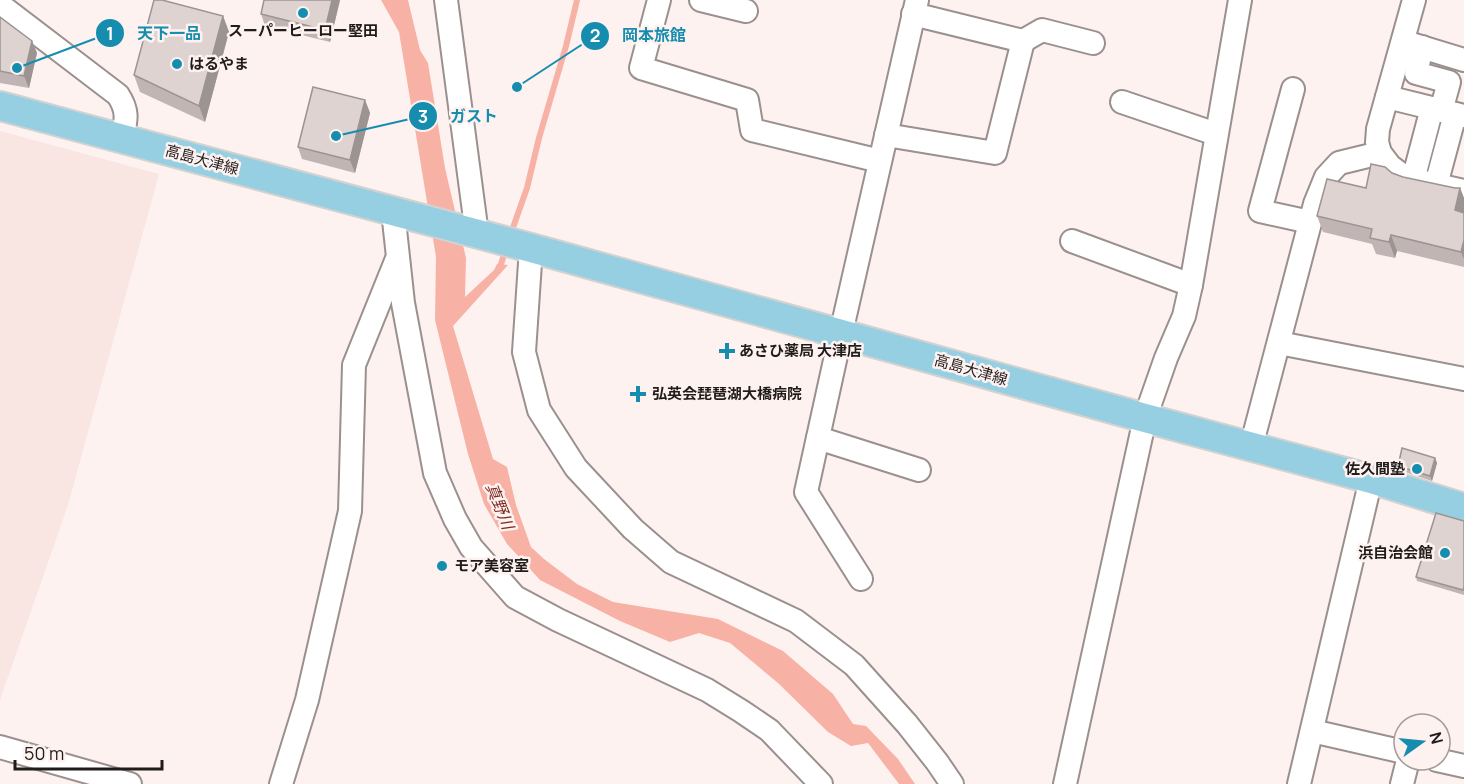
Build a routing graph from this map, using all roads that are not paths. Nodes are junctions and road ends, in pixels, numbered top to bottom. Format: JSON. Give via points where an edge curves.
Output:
{"nodes":[{"id":1,"x":446,"y":0,"type":"edge"},
{"id":2,"x":659,"y":0,"type":"edge"},
{"id":3,"x":701,"y":0,"type":"edge"},
{"id":4,"x":1240,"y":0,"type":"edge"},
{"id":5,"x":1414,"y":0,"type":"edge"},
{"id":6,"x":0,"y":5,"type":"edge"},
{"id":7,"x":915,"y":7,"type":"edge"},
{"id":8,"x":746,"y":11,"type":"dead end"},
{"id":9,"x":1023,"y":41,"type":"junction"},
{"id":10,"x":1093,"y":43,"type":"dead end"},
{"id":11,"x":1412,"y":44,"type":"junction"},
{"id":12,"x":1464,"y":60,"type":"edge"},
{"id":13,"x":1293,"y":89,"type":"dead end"},
{"id":14,"x":1387,"y":97,"type":"junction"},
{"id":15,"x":1122,"y":102,"type":"dead end"},
{"id":16,"x":0,"y":106,"type":"edge"},
{"id":17,"x":1448,"y":112,"type":"edge"},
{"id":18,"x":1216,"y":134,"type":"junction"},
{"id":19,"x":886,"y":135,"type":"junction"},
{"id":20,"x":122,"y":139,"type":"junction"},
{"id":21,"x":1454,"y":152,"type":"edge"},
{"id":22,"x":1380,"y":153,"type":"junction"},
{"id":23,"x":880,"y":161,"type":"junction"},
{"id":24,"x":1413,"y":180,"type":"junction"},
{"id":25,"x":1436,"y":185,"type":"junction"},
{"id":26,"x":1464,"y":191,"type":"edge"},
{"id":27,"x":398,"y":212,"type":"junction"},
{"id":28,"x":1310,"y":222,"type":"junction"},
{"id":29,"x":477,"y":234,"type":"junction"},
{"id":30,"x":1071,"y":241,"type":"dead end"},
{"id":31,"x":531,"y":248,"type":"junction"},
{"id":32,"x":398,"y":256,"type":"junction"},
{"id":33,"x":1191,"y":285,"type":"junction"},
{"id":34,"x":841,"y":333,"type":"junction"},
{"id":35,"x":1279,"y":343,"type":"junction"},
{"id":36,"x":1464,"y":379,"type":"edge"},
{"id":37,"x":1145,"y":418,"type":"junction"},
{"id":38,"x":818,"y":438,"type":"junction"},
{"id":39,"x":1251,"y":447,"type":"junction"},
{"id":40,"x":919,"y":470,"type":"dead end"},
{"id":41,"x":1371,"y":479,"type":"junction"},
{"id":42,"x":1464,"y":508,"type":"edge"},
{"id":43,"x":861,"y":579,"type":"dead end"},
{"id":44,"x":1312,"y":731,"type":"junction"},
{"id":45,"x":0,"y":747,"type":"edge"},
{"id":46,"x":1392,"y":749,"type":"edge"},
{"id":47,"x":130,"y":784,"type":"edge"},
{"id":48,"x":281,"y":784,"type":"edge"},
{"id":49,"x":821,"y":784,"type":"edge"},
{"id":50,"x":952,"y":784,"type":"edge"},
{"id":51,"x":1065,"y":784,"type":"edge"},
{"id":52,"x":1299,"y":784,"type":"edge"}],
"edges":[{"from":1,"to":29,"type":"street"},
{"from":2,"to":23,"type":"street","via":[[640,68],[747,100],[752,130]]},
{"from":3,"to":8,"type":"street"},
{"from":4,"to":18,"type":"street"},
{"from":5,"to":11,"type":"street"},
{"from":6,"to":20,"type":"street","via":[[118,95],[126,106]]},
{"from":7,"to":9,"type":"street"},
{"from":7,"to":19,"type":"street"},
{"from":9,"to":10,"type":"street","via":[[1042,30]]},
{"from":9,"to":19,"type":"street","via":[[995,153]]},
{"from":11,"to":12,"type":"street"},
{"from":11,"to":14,"type":"street"},
{"from":11,"to":17,"type":"street","via":[[1416,73],[1449,82]]},
{"from":13,"to":28,"type":"street","via":[[1260,211]]},
{"from":14,"to":17,"type":"street"},
{"from":14,"to":22,"type":"street","via":[[1378,129]]},
{"from":15,"to":18,"type":"street"},
{"from":16,"to":20,"type":"main road","name":"高島大津線"},
{"from":17,"to":21,"type":"street"},
{"from":17,"to":24,"type":"street","via":[[1414,142]]},
{"from":18,"to":33,"type":"street"},
{"from":19,"to":23,"type":"street"},
{"from":20,"to":27,"type":"main road","name":"高島大津線"},
{"from":21,"to":25,"type":"street"},
{"from":22,"to":24,"type":"street","via":[[1390,166]]},
{"from":22,"to":28,"type":"street","via":[[1339,164],[1326,177]]},
{"from":23,"to":34,"type":"street"},
{"from":24,"to":25,"type":"street"},
{"from":25,"to":26,"type":"street"},
{"from":27,"to":29,"type":"main road","name":"高島大津線"},
{"from":27,"to":32,"type":"street"},
{"from":28,"to":35,"type":"street"},
{"from":29,"to":31,"type":"main road","name":"高島大津線"},
{"from":30,"to":33,"type":"street"},
{"from":31,"to":34,"type":"main road","name":"高島大津線"},
{"from":31,"to":50,"type":"street","via":[[524,352],[538,410],[576,468],[633,530],[670,562],[796,621],[854,665],[907,724]]},
{"from":32,"to":48,"type":"street","via":[[354,365],[350,511],[307,700]]},
{"from":32,"to":49,"type":"street","via":[[435,473],[471,547],[515,597],[707,690],[769,730]]},
{"from":33,"to":37,"type":"street","via":[[1184,316]]},
{"from":34,"to":37,"type":"main road","name":"高島大津線"},
{"from":34,"to":38,"type":"street"},
{"from":35,"to":36,"type":"street"},
{"from":35,"to":39,"type":"street"},
{"from":37,"to":39,"type":"main road","name":"高島大津線"},
{"from":37,"to":51,"type":"street"},
{"from":38,"to":40,"type":"street"},
{"from":38,"to":43,"type":"street","via":[[806,492]]},
{"from":39,"to":41,"type":"main road","name":"高島大津線"},
{"from":41,"to":42,"type":"main road","name":"高島大津線"},
{"from":41,"to":44,"type":"street"},
{"from":44,"to":46,"type":"street"},
{"from":44,"to":52,"type":"street"},
{"from":45,"to":47,"type":"street"}]}
